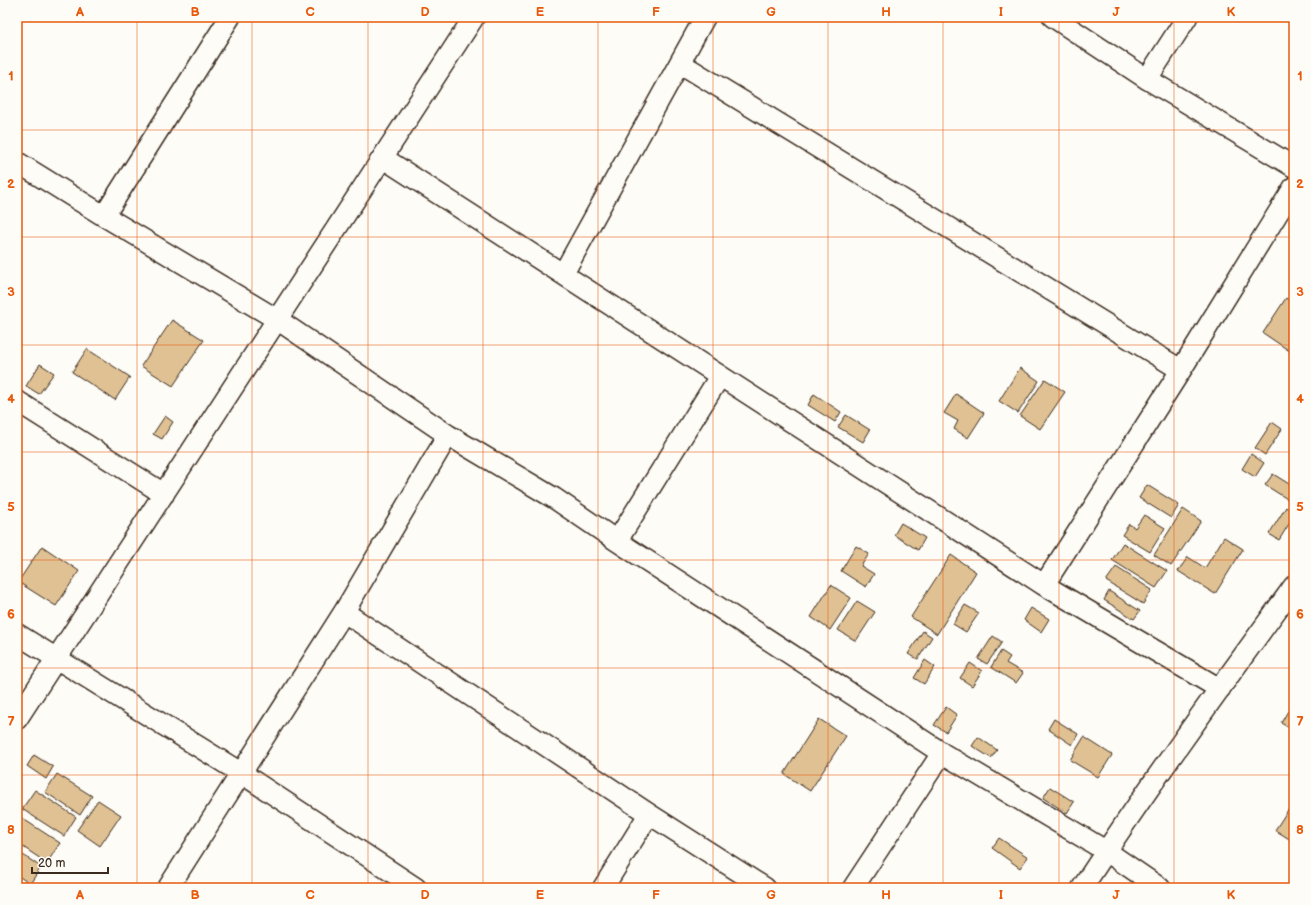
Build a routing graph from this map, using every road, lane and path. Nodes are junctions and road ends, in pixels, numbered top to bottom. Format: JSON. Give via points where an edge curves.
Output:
{"nodes":[{"id":1,"x":230,"y":17,"type":"edge"},
{"id":2,"x":474,"y":17,"type":"edge"},
{"id":3,"x":705,"y":17,"type":"edge"},
{"id":4,"x":1053,"y":17,"type":"edge"},
{"id":5,"x":1187,"y":17,"type":"edge"},
{"id":6,"x":680,"y":63,"type":"junction"},
{"id":7,"x":1147,"y":79,"type":"junction"},
{"id":8,"x":382,"y":158,"type":"junction"},
{"id":9,"x":17,"y":162,"type":"edge"},
{"id":10,"x":1294,"y":167,"type":"edge"},
{"id":11,"x":1294,"y":187,"type":"edge"},
{"id":12,"x":104,"y":216,"type":"junction"},
{"id":13,"x":563,"y":274,"type":"junction"},
{"id":14,"x":278,"y":320,"type":"junction"},
{"id":15,"x":1181,"y":370,"type":"junction"},
{"id":16,"x":720,"y":376,"type":"junction"},
{"id":17,"x":17,"y":401,"type":"edge"},
{"id":18,"x":448,"y":434,"type":"junction"},
{"id":19,"x":164,"y":494,"type":"junction"},
{"id":20,"x":616,"y":541,"type":"junction"},
{"id":21,"x":1044,"y":585,"type":"junction"},
{"id":22,"x":1294,"y":586,"type":"edge"},
{"id":23,"x":344,"y":612,"type":"junction"},
{"id":24,"x":17,"y":634,"type":"edge"},
{"id":25,"x":56,"y":659,"type":"junction"},
{"id":26,"x":1220,"y":689,"type":"junction"},
{"id":27,"x":17,"y":719,"type":"edge"},
{"id":28,"x":942,"y":753,"type":"junction"},
{"id":29,"x":241,"y":773,"type":"junction"},
{"id":30,"x":649,"y":814,"type":"junction"},
{"id":31,"x":1106,"y":852,"type":"junction"},
{"id":32,"x":168,"y":888,"type":"edge"},
{"id":33,"x":416,"y":888,"type":"edge"},
{"id":34,"x":603,"y":888,"type":"edge"},
{"id":35,"x":765,"y":888,"type":"edge"},
{"id":36,"x":853,"y":888,"type":"edge"},
{"id":37,"x":1082,"y":888,"type":"edge"},
{"id":38,"x":1160,"y":888,"type":"edge"}],
"edges":[{"from":1,"to":12,"type":"street"},
{"from":2,"to":8,"type":"street"},
{"from":3,"to":6,"type":"street"},
{"from":4,"to":7,"type":"street"},
{"from":5,"to":7,"type":"street"},
{"from":6,"to":13,"type":"street"},
{"from":6,"to":15,"type":"street"},
{"from":7,"to":10,"type":"street"},
{"from":8,"to":13,"type":"street"},
{"from":8,"to":14,"type":"street"},
{"from":9,"to":12,"type":"street"},
{"from":11,"to":15,"type":"street"},
{"from":12,"to":14,"type":"street"},
{"from":13,"to":16,"type":"street"},
{"from":14,"to":18,"type":"street"},
{"from":14,"to":19,"type":"street"},
{"from":15,"to":21,"type":"street"},
{"from":16,"to":20,"type":"street"},
{"from":16,"to":21,"type":"street"},
{"from":17,"to":19,"type":"street"},
{"from":18,"to":20,"type":"street","via":[[554,498]]},
{"from":18,"to":23,"type":"street"},
{"from":19,"to":25,"type":"street"},
{"from":20,"to":28,"type":"street"},
{"from":21,"to":26,"type":"street"},
{"from":22,"to":26,"type":"street"},
{"from":23,"to":29,"type":"street"},
{"from":23,"to":30,"type":"street"},
{"from":24,"to":25,"type":"street"},
{"from":25,"to":27,"type":"street"},
{"from":25,"to":29,"type":"street"},
{"from":26,"to":31,"type":"street"},
{"from":28,"to":31,"type":"street"},
{"from":28,"to":36,"type":"street"},
{"from":29,"to":32,"type":"street"},
{"from":29,"to":33,"type":"street"},
{"from":30,"to":34,"type":"street"},
{"from":30,"to":35,"type":"street"},
{"from":31,"to":37,"type":"street"},
{"from":31,"to":38,"type":"street"}]}
